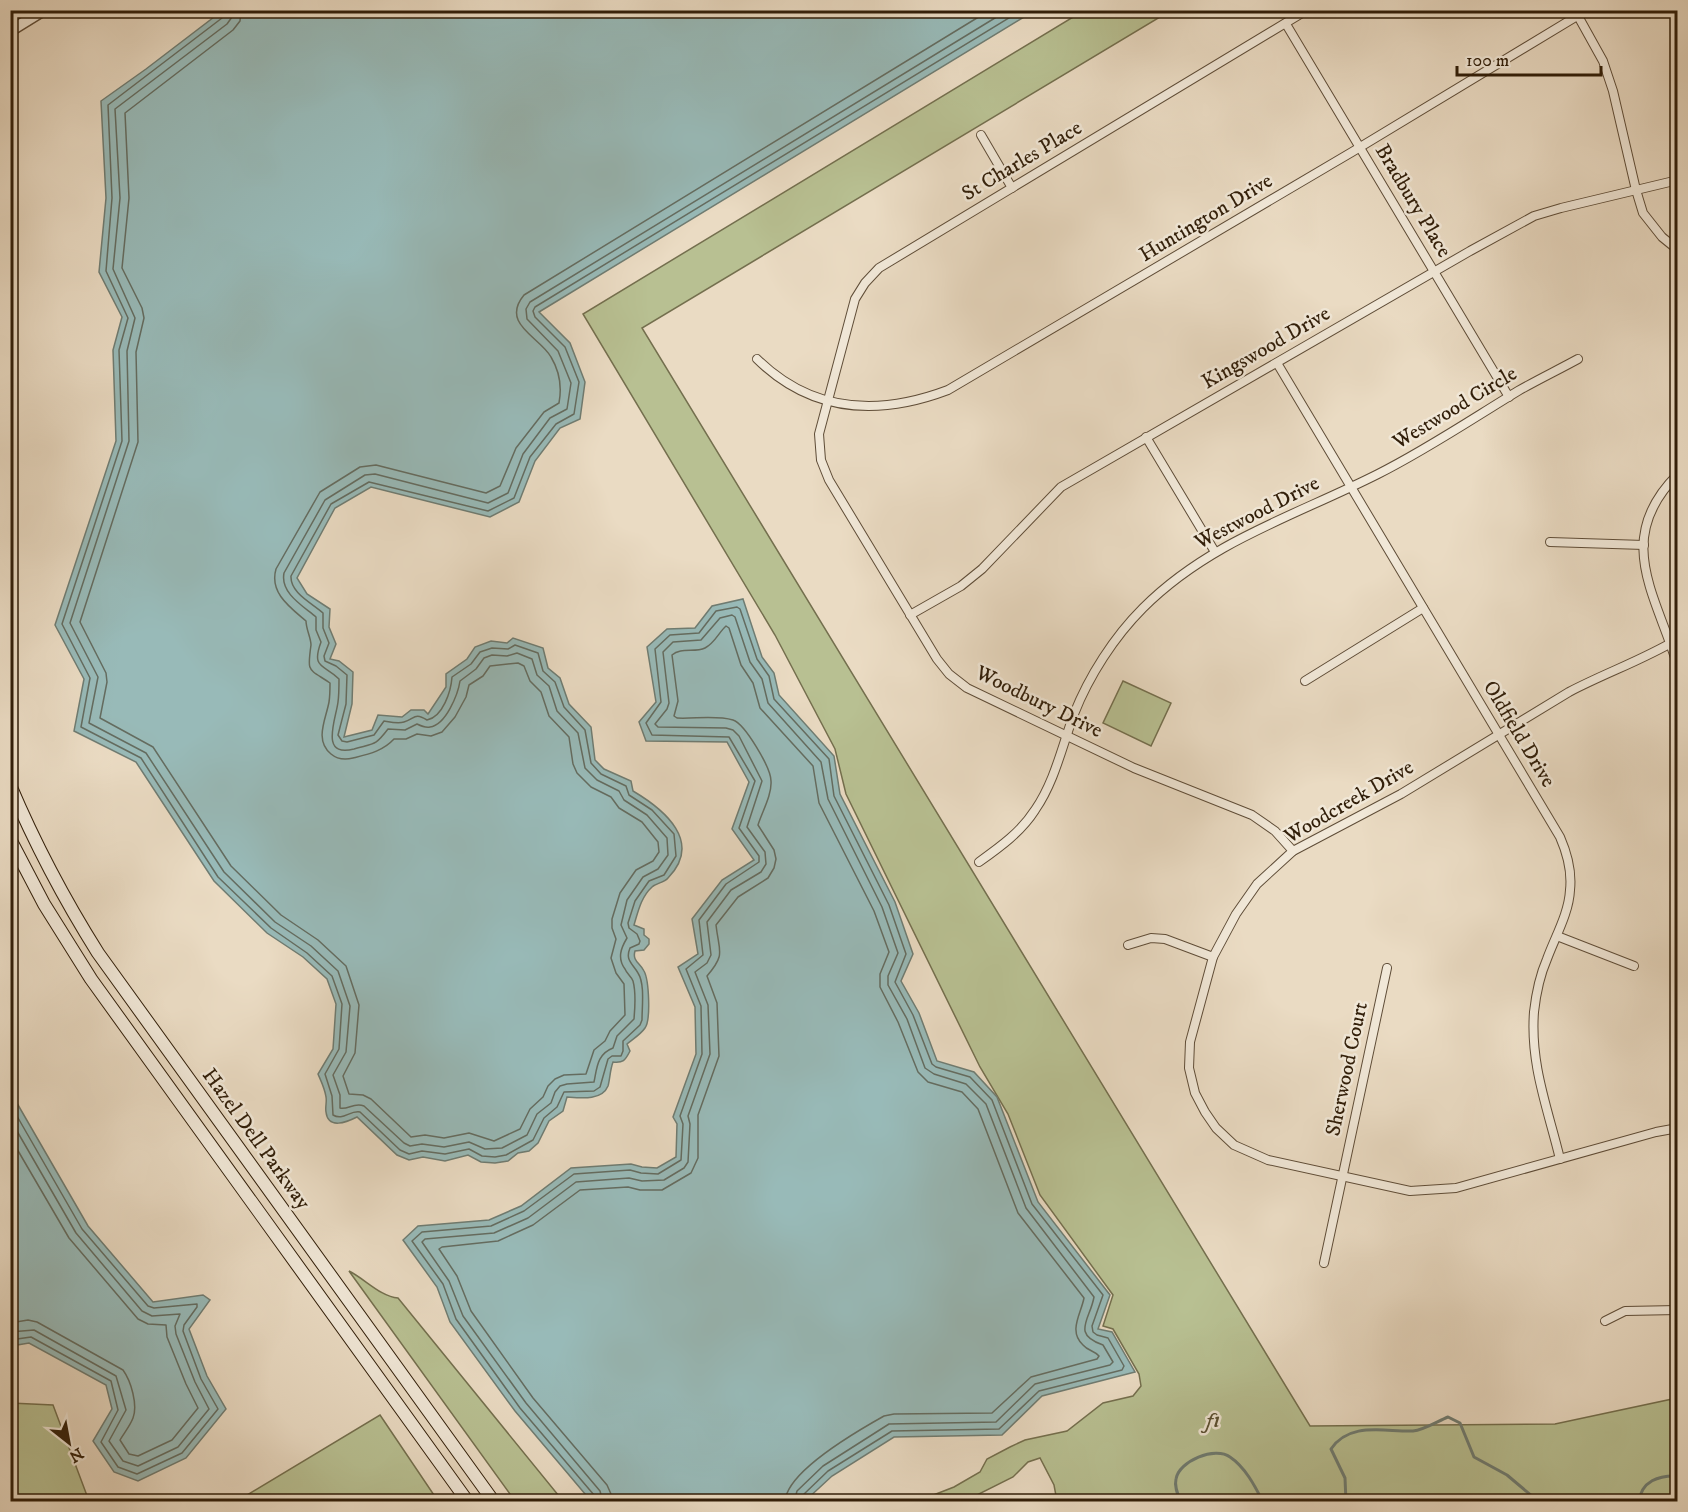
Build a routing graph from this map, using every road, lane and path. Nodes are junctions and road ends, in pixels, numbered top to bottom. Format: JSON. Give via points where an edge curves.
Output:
{"nodes":[{"id":1,"x":44,"y":10,"type":"edge"},
{"id":2,"x":1307,"y":10,"type":"edge"},
{"id":3,"x":1587,"y":10,"type":"edge"},
{"id":4,"x":1578,"y":16,"type":"junction"},
{"id":5,"x":1286,"y":24,"type":"junction"},
{"id":6,"x":10,"y":31,"type":"edge"},
{"id":7,"x":981,"y":135,"type":"dead end"},
{"id":8,"x":1360,"y":148,"type":"junction"},
{"id":9,"x":1677,"y":180,"type":"edge"},
{"id":10,"x":1012,"y":188,"type":"junction"},
{"id":11,"x":1635,"y":190,"type":"junction"},
{"id":12,"x":1677,"y":250,"type":"edge"},
{"id":13,"x":1434,"y":273,"type":"junction"},
{"id":14,"x":757,"y":359,"type":"dead end"},
{"id":15,"x":1578,"y":359,"type":"dead end"},
{"id":16,"x":1277,"y":363,"type":"junction"},
{"id":17,"x":1509,"y":397,"type":"junction"},
{"id":18,"x":827,"y":400,"type":"junction"},
{"id":19,"x":1146,"y":437,"type":"junction"},
{"id":20,"x":1677,"y":474,"type":"edge"},
{"id":21,"x":1350,"y":487,"type":"junction"},
{"id":22,"x":1550,"y":542,"type":"dead end"},
{"id":23,"x":1644,"y":545,"type":"junction"},
{"id":24,"x":1215,"y":552,"type":"junction"},
{"id":25,"x":1423,"y":608,"type":"junction"},
{"id":26,"x":910,"y":615,"type":"junction"},
{"id":27,"x":1674,"y":642,"type":"edge"},
{"id":28,"x":1677,"y":667,"type":"edge"},
{"id":29,"x":1305,"y":681,"type":"dead end"},
{"id":30,"x":1499,"y":735,"type":"junction"},
{"id":31,"x":1067,"y":736,"type":"junction"},
{"id":32,"x":10,"y":785,"type":"edge"},
{"id":33,"x":10,"y":839,"type":"edge"},
{"id":34,"x":1293,"y":851,"type":"junction"},
{"id":35,"x":979,"y":862,"type":"dead end"},
{"id":36,"x":1557,"y":936,"type":"junction"},
{"id":37,"x":1128,"y":945,"type":"dead end"},
{"id":38,"x":1213,"y":957,"type":"junction"},
{"id":39,"x":1634,"y":966,"type":"dead end"},
{"id":40,"x":1387,"y":968,"type":"dead end"},
{"id":41,"x":1677,"y":1128,"type":"edge"},
{"id":42,"x":1560,"y":1159,"type":"junction"},
{"id":43,"x":1342,"y":1177,"type":"junction"},
{"id":44,"x":1324,"y":1263,"type":"dead end"},
{"id":45,"x":1677,"y":1310,"type":"edge"},
{"id":46,"x":1605,"y":1321,"type":"dead end"},
{"id":47,"x":468,"y":1502,"type":"edge"},
{"id":48,"x":494,"y":1502,"type":"edge"}],
"edges":[{"from":1,"to":6,"type":"street"},
{"from":2,"to":5,"type":"street","name":"St Charles Place"},
{"from":3,"to":4,"type":"street","name":"Huntington Drive"},
{"from":4,"to":8,"type":"street","name":"Huntington Drive"},
{"from":4,"to":11,"type":"street","via":[[1610,81]]},
{"from":5,"to":8,"type":"street","name":"Bradbury Place"},
{"from":5,"to":10,"type":"street","name":"St Charles Place"},
{"from":7,"to":10,"type":"street"},
{"from":8,"to":13,"type":"street","name":"Bradbury Place"},
{"from":8,"to":18,"type":"street","name":"Huntington Drive","via":[[948,390],[877,407]]},
{"from":9,"to":11,"type":"street","name":"Kingswood Drive"},
{"from":10,"to":18,"type":"street","name":"St Charles Place","via":[[879,268],[865,283],[855,299]]},
{"from":11,"to":12,"type":"street","via":[[1643,213]]},
{"from":11,"to":13,"type":"street","name":"Kingswood Drive","via":[[1534,216]]},
{"from":13,"to":16,"type":"street","name":"Kingswood Drive"},
{"from":13,"to":17,"type":"street","name":"Bradbury Place"},
{"from":14,"to":18,"type":"street","name":"Huntington Drive","via":[[771,374],[798,391]]},
{"from":15,"to":17,"type":"street","name":"Westwood Circle"},
{"from":16,"to":19,"type":"street","name":"Kingswood Drive"},
{"from":16,"to":21,"type":"street","name":"Oldfield Drive"},
{"from":17,"to":21,"type":"street","name":"Westwood Circle","via":[[1397,464]]},
{"from":18,"to":26,"type":"street","name":"Woodbury Drive","via":[[819,434],[824,470]]},
{"from":19,"to":24,"type":"street"},
{"from":19,"to":26,"type":"street","name":"Kingswood Drive","via":[[1061,488],[982,569],[961,586]]},
{"from":20,"to":23,"type":"street","via":[[1650,513]]},
{"from":21,"to":24,"type":"street","name":"Westwood Drive"},
{"from":21,"to":25,"type":"street","name":"Oldfield Drive"},
{"from":22,"to":23,"type":"street"},
{"from":23,"to":27,"type":"street","via":[[1650,594]]},
{"from":24,"to":31,"type":"street","name":"Westwood Drive","via":[[1167,586],[1122,632],[1086,690]]},
{"from":25,"to":29,"type":"street"},
{"from":25,"to":30,"type":"street","name":"Oldfield Drive"},
{"from":26,"to":31,"type":"street","name":"Woodbury Drive","via":[[937,659],[958,682]]},
{"from":27,"to":28,"type":"street"},
{"from":27,"to":30,"type":"street","name":"Woodcreek Drive","via":[[1596,678]]},
{"from":30,"to":34,"type":"street","name":"Woodcreek Drive","via":[[1401,794]]},
{"from":30,"to":36,"type":"street","name":"Oldfield Drive","via":[[1560,837],[1570,868],[1570,891]]},
{"from":31,"to":34,"type":"street","name":"Woodbury Drive","via":[[1252,815],[1275,831]]},
{"from":31,"to":35,"type":"street","name":"Westwood Drive","via":[[1034,813],[1015,834]]},
{"from":32,"to":48,"type":"main road","name":"Hazel Dell Parkway","via":[[61,891],[112,973]]},
{"from":33,"to":47,"type":"main road","name":"Hazel Dell Parkway","via":[[53,920],[103,997]]},
{"from":34,"to":38,"type":"street","name":"Woodcreek Drive","via":[[1257,884]]},
{"from":36,"to":39,"type":"street"},
{"from":36,"to":42,"type":"street","name":"Oldfield Drive","via":[[1540,981],[1533,1033],[1535,1065]]},
{"from":37,"to":38,"type":"street","via":[[1151,938],[1165,939]]},
{"from":38,"to":43,"type":"street","name":"Woodcreek Drive","via":[[1190,1042],[1189,1068],[1205,1112],[1216,1128],[1250,1153],[1268,1161]]},
{"from":40,"to":43,"type":"street","name":"Sherwood Court"},
{"from":41,"to":42,"type":"street","name":"Woodcreek Drive"},
{"from":42,"to":43,"type":"street","name":"Woodcreek Drive","via":[[1456,1188],[1410,1191]]},
{"from":43,"to":44,"type":"street","name":"Sherwood Court"},
{"from":45,"to":46,"type":"street","via":[[1625,1311]]}]}
